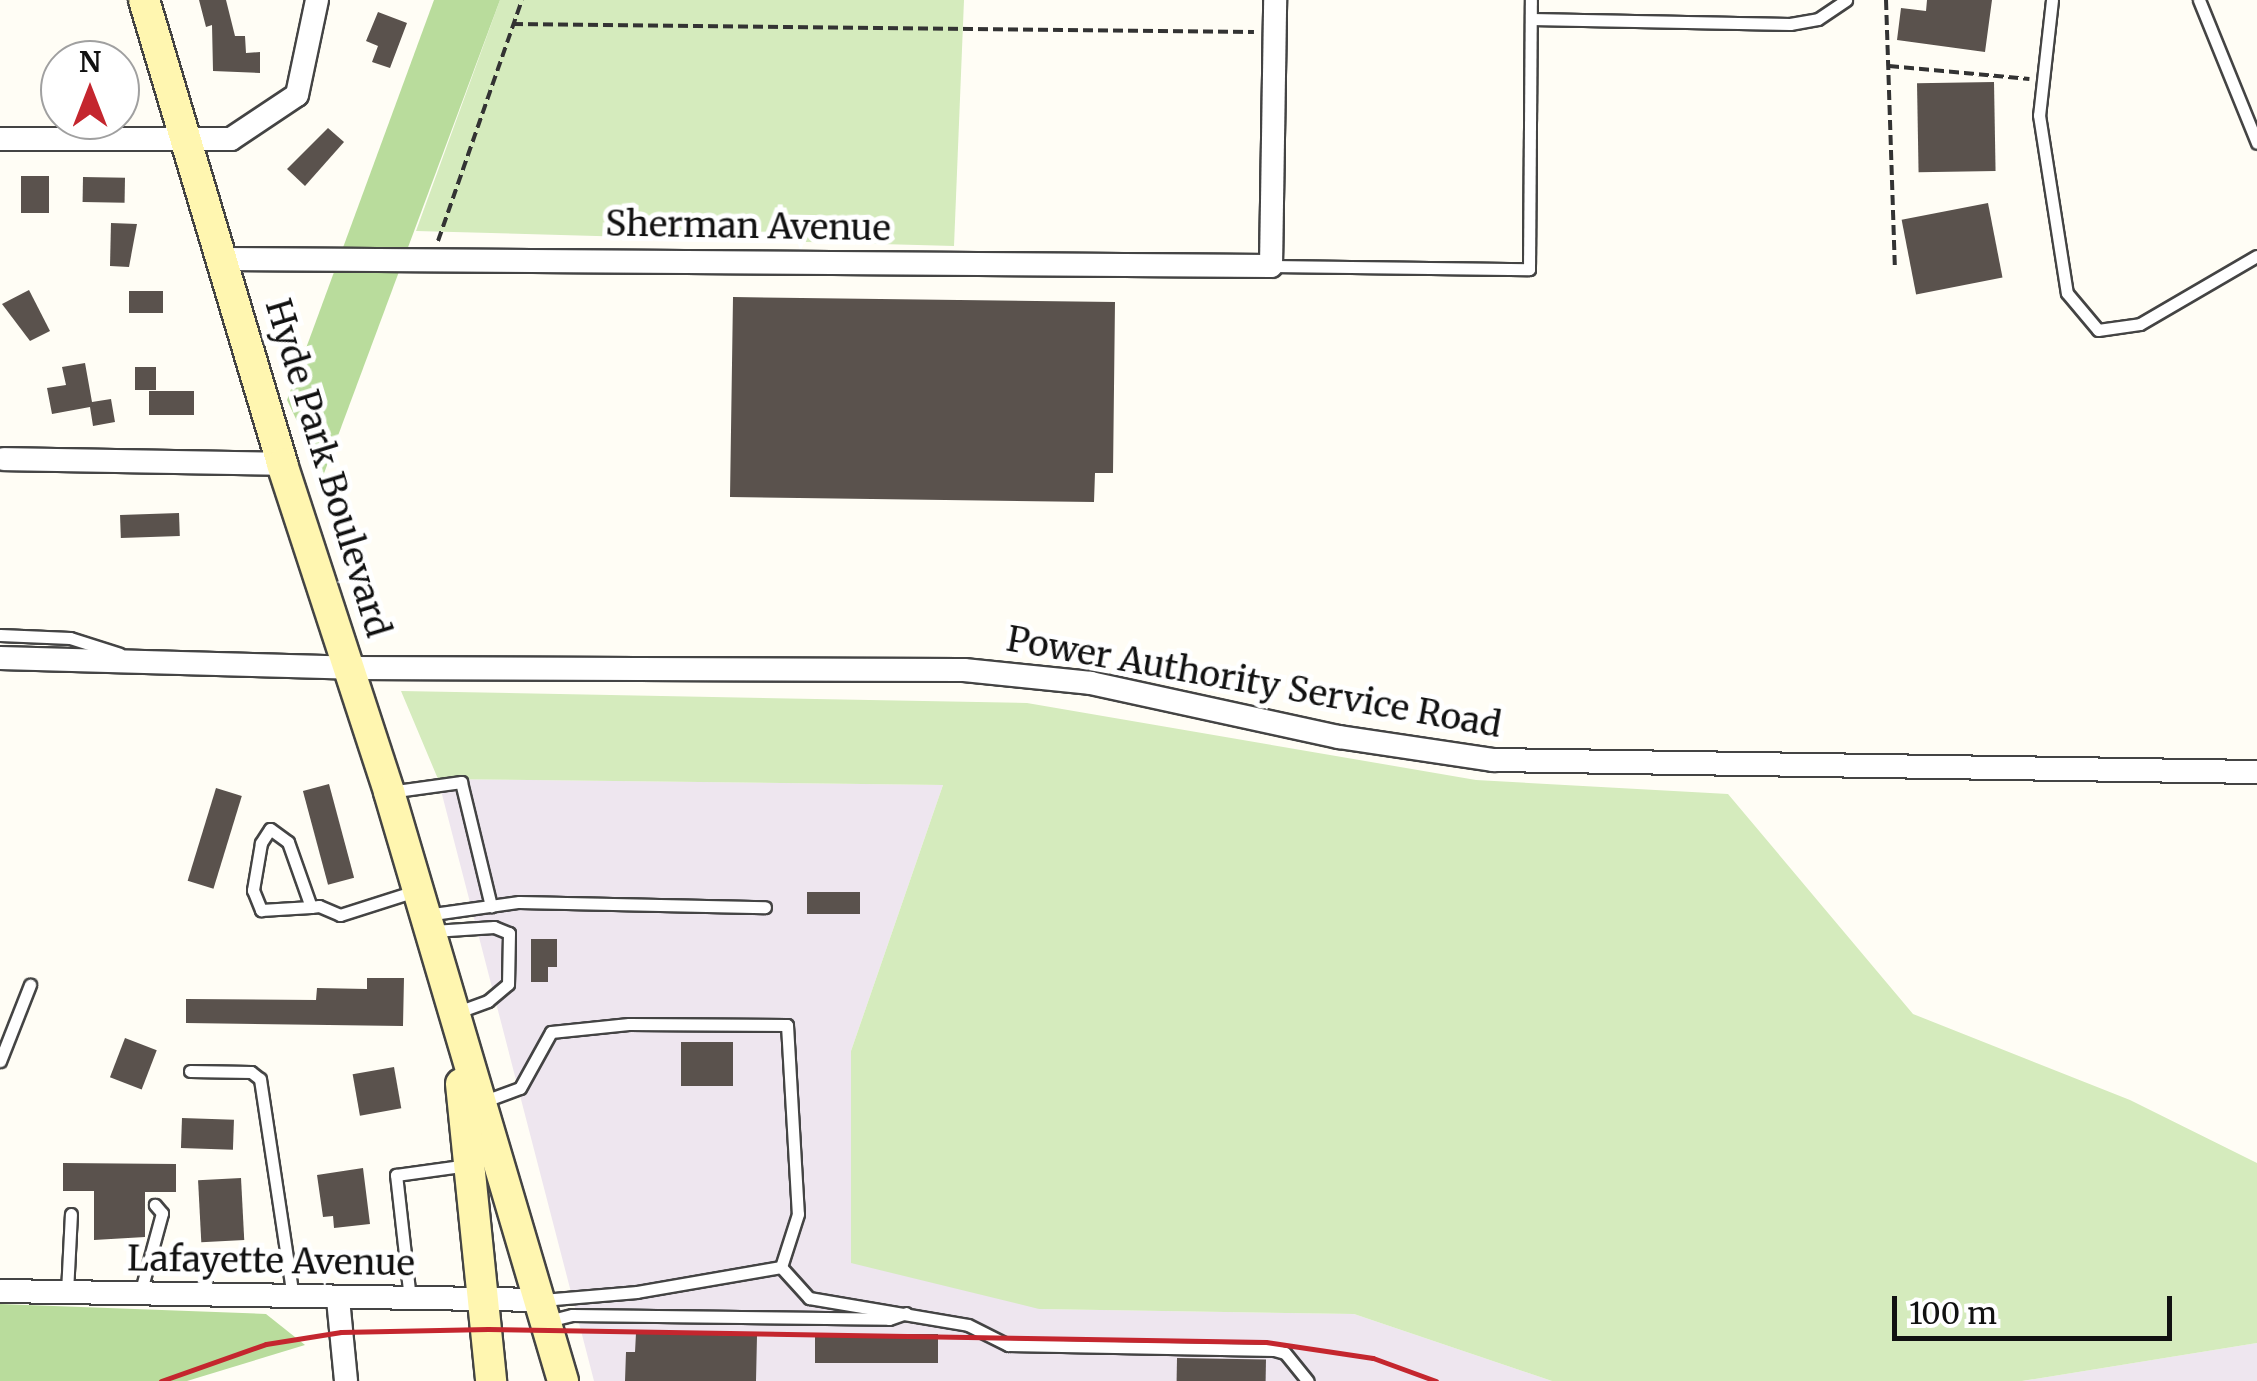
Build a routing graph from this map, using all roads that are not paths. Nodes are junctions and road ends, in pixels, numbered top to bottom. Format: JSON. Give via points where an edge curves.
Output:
{"nodes":[{"id":1,"x":144,"y":0,"type":"edge"},
{"id":2,"x":317,"y":0,"type":"edge"},
{"id":3,"x":1274,"y":0,"type":"edge"},
{"id":4,"x":1531,"y":0,"type":"edge"},
{"id":5,"x":1846,"y":0,"type":"edge"},
{"id":6,"x":2052,"y":0,"type":"edge"},
{"id":7,"x":2199,"y":0,"type":"edge"},
{"id":8,"x":1531,"y":20,"type":"junction"},
{"id":9,"x":0,"y":139,"type":"edge"},
{"id":10,"x":188,"y":140,"type":"junction"},
{"id":11,"x":2257,"y":142,"type":"edge"},
{"id":12,"x":2257,"y":256,"type":"edge"},
{"id":13,"x":224,"y":259,"type":"junction"},
{"id":14,"x":1271,"y":266,"type":"junction"},
{"id":15,"x":1,"y":456,"type":"edge"},
{"id":16,"x":282,"y":464,"type":"junction"},
{"id":17,"x":0,"y":635,"type":"edge"},
{"id":18,"x":0,"y":658,"type":"edge"},
{"id":19,"x":143,"y":662,"type":"junction"},
{"id":20,"x":352,"y":668,"type":"junction"},
{"id":21,"x":2257,"y":772,"type":"edge"},
{"id":22,"x":390,"y":792,"type":"junction"},
{"id":23,"x":491,"y":906,"type":"junction"},
{"id":24,"x":311,"y":907,"type":"junction"},
{"id":25,"x":765,"y":907,"type":"dead end"},
{"id":26,"x":429,"y":923,"type":"junction"},
{"id":27,"x":30,"y":985,"type":"dead end"},
{"id":28,"x":456,"y":1013,"type":"junction"},
{"id":29,"x":0,"y":1061,"type":"edge"},
{"id":30,"x":190,"y":1071,"type":"dead end"},
{"id":31,"x":482,"y":1102,"type":"junction"},
{"id":32,"x":472,"y":1164,"type":"junction"},
{"id":33,"x":154,"y":1205,"type":"dead end"},
{"id":34,"x":71,"y":1214,"type":"dead end"},
{"id":35,"x":781,"y":1267,"type":"junction"},
{"id":36,"x":0,"y":1290,"type":"edge"},
{"id":37,"x":67,"y":1292,"type":"junction"},
{"id":38,"x":140,"y":1294,"type":"junction"},
{"id":39,"x":294,"y":1298,"type":"junction"},
{"id":40,"x":338,"y":1299,"type":"junction"},
{"id":41,"x":410,"y":1299,"type":"junction"},
{"id":42,"x":486,"y":1299,"type":"junction"},
{"id":43,"x":545,"y":1311,"type":"junction"},
{"id":44,"x":908,"y":1313,"type":"junction"},
{"id":45,"x":346,"y":1381,"type":"edge"},
{"id":46,"x":490,"y":1381,"type":"edge"},
{"id":47,"x":562,"y":1381,"type":"edge"},
{"id":48,"x":1308,"y":1381,"type":"edge"}],
"edges":[{"from":1,"to":10,"type":"main road","name":"Hyde Park Boulevard"},
{"from":2,"to":10,"type":"street","via":[[297,95],[231,139]]},
{"from":3,"to":14,"type":"street"},
{"from":4,"to":8,"type":"lane"},
{"from":5,"to":8,"type":"lane","via":[[1818,20],[1790,24]]},
{"from":6,"to":12,"type":"lane","via":[[2040,116],[2068,292],[2098,330],[2140,324]]},
{"from":7,"to":11,"type":"lane"},
{"from":8,"to":14,"type":"lane","via":[[1528,269]]},
{"from":9,"to":10,"type":"street"},
{"from":10,"to":13,"type":"main road","name":"Hyde Park Boulevard"},
{"from":13,"to":14,"type":"street","name":"Sherman Avenue"},
{"from":13,"to":16,"type":"main road","name":"Hyde Park Boulevard"},
{"from":15,"to":16,"type":"street"},
{"from":16,"to":20,"type":"main road","name":"Hyde Park Boulevard"},
{"from":17,"to":19,"type":"lane","via":[[70,638]]},
{"from":18,"to":19,"type":"street","name":"Power Authority Service Road"},
{"from":19,"to":20,"type":"street","name":"Power Authority Service Road"},
{"from":20,"to":21,"type":"street","name":"Power Authority Service Road","via":[[993,672],[1090,683],[1339,737],[1492,760]]},
{"from":20,"to":22,"type":"main road","name":"Hyde Park Boulevard"},
{"from":22,"to":23,"type":"lane","via":[[461,782]]},
{"from":22,"to":26,"type":"main road","name":"Hyde Park Boulevard"},
{"from":23,"to":25,"type":"lane","via":[[577,901]]},
{"from":23,"to":26,"type":"lane"},
{"from":24,"to":24,"type":"lane","via":[[256,907],[261,843],[270,829],[288,842]]},
{"from":24,"to":26,"type":"lane","via":[[340,916]]},
{"from":26,"to":28,"type":"main road","name":"Hyde Park Boulevard"},
{"from":26,"to":28,"type":"lane","via":[[509,934],[508,984],[488,1001]]},
{"from":26,"to":32,"type":"main road","name":"Hyde Park Boulevard"},
{"from":27,"to":29,"type":"lane"},
{"from":28,"to":31,"type":"main road","name":"Hyde Park Boulevard"},
{"from":30,"to":39,"type":"lane","via":[[251,1072],[260,1079]]},
{"from":31,"to":35,"type":"lane","via":[[520,1088],[551,1032],[726,1021],[787,1025],[798,1214]]},
{"from":31,"to":43,"type":"main road","name":"Hyde Park Boulevard"},
{"from":32,"to":41,"type":"lane","via":[[396,1175]]},
{"from":32,"to":42,"type":"main road","name":"Hyde Park Boulevard"},
{"from":33,"to":38,"type":"lane","via":[[162,1212]]},
{"from":34,"to":37,"type":"lane"},
{"from":35,"to":43,"type":"lane"},
{"from":35,"to":44,"type":"lane","via":[[809,1298]]},
{"from":36,"to":37,"type":"street","name":"Lafayette Avenue"},
{"from":37,"to":38,"type":"street","name":"Lafayette Avenue"},
{"from":38,"to":39,"type":"street","name":"Lafayette Avenue"},
{"from":39,"to":40,"type":"street","name":"Lafayette Avenue"},
{"from":40,"to":41,"type":"street","name":"Lafayette Avenue"},
{"from":40,"to":45,"type":"street"},
{"from":41,"to":42,"type":"street","name":"Lafayette Avenue"},
{"from":42,"to":43,"type":"street","name":"Lafayette Avenue"},
{"from":42,"to":46,"type":"main road","name":"Hyde Park Boulevard"},
{"from":43,"to":44,"type":"lane","via":[[889,1318]]},
{"from":43,"to":47,"type":"main road","name":"Hyde Park Boulevard"},
{"from":44,"to":48,"type":"lane","via":[[968,1326],[1008,1345],[1274,1350],[1285,1353]]}]}
